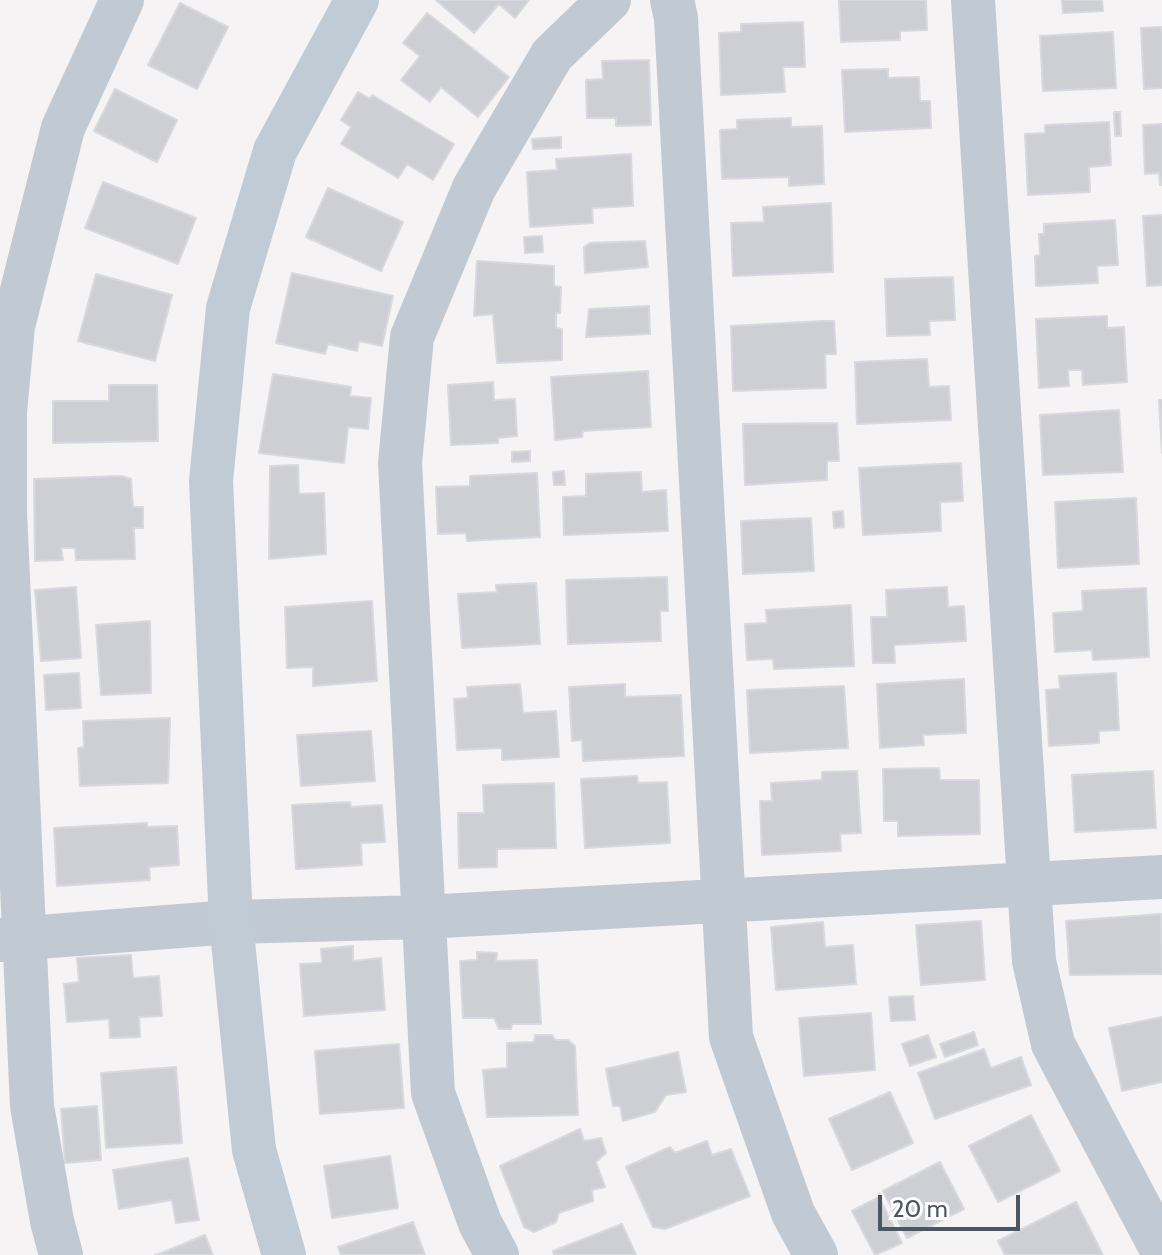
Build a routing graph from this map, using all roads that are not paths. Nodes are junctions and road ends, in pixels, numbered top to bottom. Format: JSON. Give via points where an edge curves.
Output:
{"nodes":[{"id":1,"x":122,"y":0,"type":"edge"},
{"id":2,"x":357,"y":0,"type":"edge"},
{"id":3,"x":609,"y":0,"type":"edge"},
{"id":4,"x":672,"y":0,"type":"edge"},
{"id":5,"x":973,"y":0,"type":"edge"},
{"id":6,"x":1162,"y":877,"type":"edge"},
{"id":7,"x":1027,"y":886,"type":"junction"},
{"id":8,"x":724,"y":902,"type":"junction"},
{"id":9,"x":423,"y":917,"type":"junction"},
{"id":10,"x":231,"y":922,"type":"junction"},
{"id":11,"x":12,"y":940,"type":"edge"},
{"id":12,"x":1162,"y":1250,"type":"edge"},
{"id":13,"x":61,"y":1255,"type":"edge"},
{"id":14,"x":284,"y":1255,"type":"edge"},
{"id":15,"x":497,"y":1255,"type":"edge"},
{"id":16,"x":816,"y":1255,"type":"edge"}],
"edges":[{"from":1,"to":11,"type":"street","via":[[63,128],[7,368]]},
{"from":2,"to":10,"type":"street","via":[[275,151],[228,308],[211,481]]},
{"from":3,"to":9,"type":"street","via":[[552,55],[481,174],[412,337],[400,463]]},
{"from":4,"to":8,"type":"street"},
{"from":5,"to":7,"type":"street"},
{"from":6,"to":7,"type":"street"},
{"from":7,"to":8,"type":"street"},
{"from":7,"to":12,"type":"street","via":[[1034,961],[1053,1044]]},
{"from":8,"to":9,"type":"street"},
{"from":8,"to":16,"type":"street","via":[[731,1037],[793,1213]]},
{"from":9,"to":10,"type":"street"},
{"from":9,"to":15,"type":"street","via":[[433,1093],[480,1223]]},
{"from":10,"to":11,"type":"street"},
{"from":10,"to":14,"type":"street","via":[[254,1150]]},
{"from":11,"to":13,"type":"street","via":[[32,1106]]}]}
